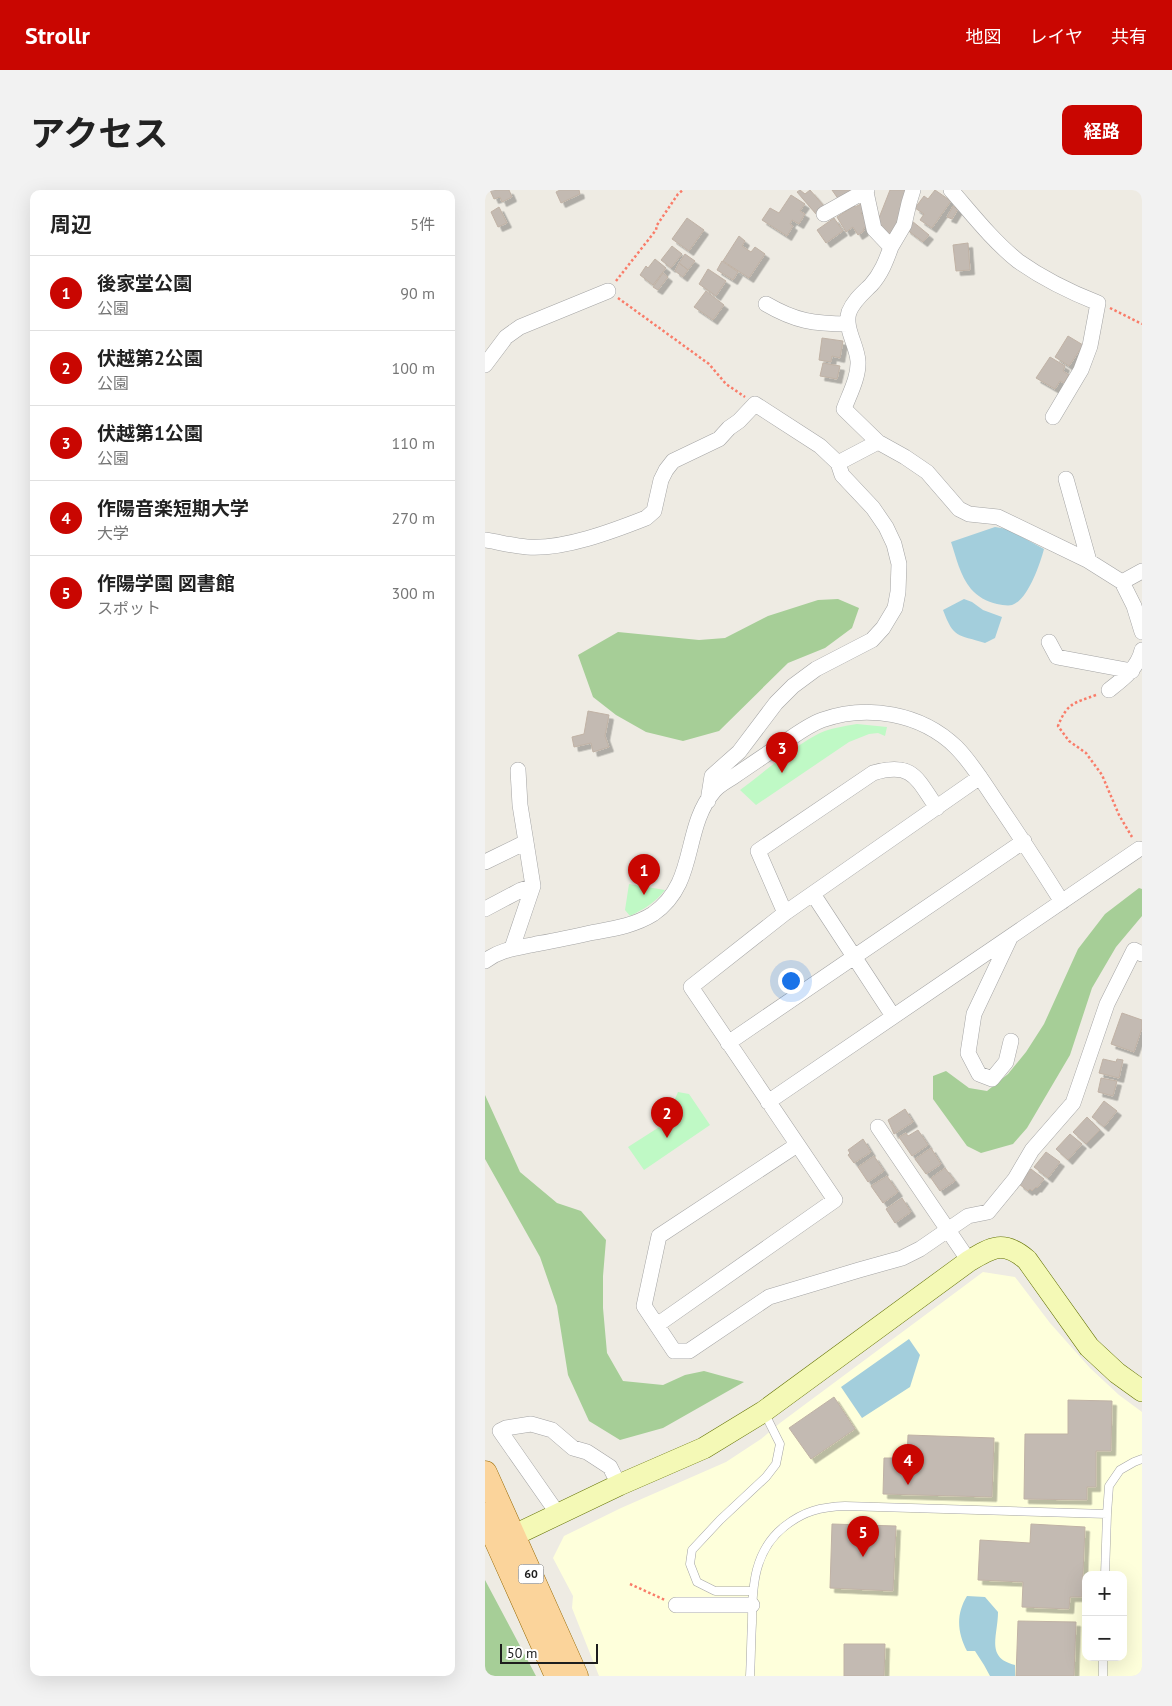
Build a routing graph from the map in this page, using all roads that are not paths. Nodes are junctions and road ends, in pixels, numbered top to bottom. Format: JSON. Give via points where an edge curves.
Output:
{"nodes":[{"id":1,"x":913,"y":190,"type":"edge"},
{"id":2,"x":951,"y":190,"type":"edge"},
{"id":3,"x":867,"y":191,"type":"edge"},
{"id":4,"x":824,"y":214,"type":"dead end"},
{"id":5,"x":891,"y":247,"type":"junction"},
{"id":6,"x":608,"y":290,"type":"road end"},
{"id":7,"x":766,"y":304,"type":"dead end"},
{"id":8,"x":848,"y":324,"type":"junction"},
{"id":9,"x":485,"y":365,"type":"edge"},
{"id":10,"x":1053,"y":417,"type":"dead end"},
{"id":11,"x":878,"y":442,"type":"junction"},
{"id":12,"x":838,"y":463,"type":"junction"},
{"id":13,"x":1066,"y":479,"type":"dead end"},
{"id":14,"x":485,"y":540,"type":"edge"},
{"id":15,"x":1089,"y":561,"type":"junction"},
{"id":16,"x":1142,"y":571,"type":"edge"},
{"id":17,"x":1122,"y":582,"type":"junction"},
{"id":18,"x":1142,"y":632,"type":"edge"},
{"id":19,"x":1049,"y":642,"type":"dead end"},
{"id":20,"x":1142,"y":650,"type":"edge"},
{"id":21,"x":1131,"y":670,"type":"junction"},
{"id":22,"x":1109,"y":690,"type":"road end"},
{"id":23,"x":518,"y":770,"type":"dead end"},
{"id":24,"x":980,"y":777,"type":"junction"},
{"id":25,"x":707,"y":801,"type":"junction"},
{"id":26,"x":937,"y":808,"type":"junction"},
{"id":27,"x":1023,"y":841,"type":"junction"},
{"id":28,"x":527,"y":842,"type":"junction"},
{"id":29,"x":1139,"y":849,"type":"road end"},
{"id":30,"x":485,"y":862,"type":"edge"},
{"id":31,"x":533,"y":886,"type":"junction"},
{"id":32,"x":813,"y":894,"type":"junction"},
{"id":33,"x":1062,"y":902,"type":"junction"},
{"id":34,"x":485,"y":909,"type":"edge"},
{"id":35,"x":785,"y":913,"type":"junction"},
{"id":36,"x":1011,"y":936,"type":"junction"},
{"id":37,"x":513,"y":948,"type":"junction"},
{"id":38,"x":1142,"y":954,"type":"edge"},
{"id":39,"x":855,"y":956,"type":"junction"},
{"id":40,"x":485,"y":961,"type":"edge"},
{"id":41,"x":893,"y":1016,"type":"junction"},
{"id":42,"x":1011,"y":1041,"type":"dead end"},
{"id":43,"x":728,"y":1043,"type":"junction"},
{"id":44,"x":767,"y":1102,"type":"junction"},
{"id":45,"x":878,"y":1127,"type":"dead end"},
{"id":46,"x":797,"y":1145,"type":"junction"},
{"id":47,"x":947,"y":1230,"type":"junction"},
{"id":48,"x":969,"y":1261,"type":"junction"},
{"id":49,"x":657,"y":1325,"type":"junction"},
{"id":50,"x":1142,"y":1391,"type":"edge"},
{"id":51,"x":763,"y":1412,"type":"junction"},
{"id":52,"x":1142,"y":1459,"type":"edge"},
{"id":53,"x":485,"y":1473,"type":"edge"},
{"id":54,"x":619,"y":1484,"type":"junction"},
{"id":55,"x":558,"y":1514,"type":"junction"},
{"id":56,"x":1107,"y":1514,"type":"junction"},
{"id":57,"x":485,"y":1515,"type":"edge"},
{"id":58,"x":505,"y":1539,"type":"junction"},
{"id":59,"x":1105,"y":1571,"type":"edge"},
{"id":60,"x":752,"y":1598,"type":"junction"},
{"id":61,"x":676,"y":1605,"type":"road end"},
{"id":62,"x":1103,"y":1661,"type":"edge"},
{"id":63,"x":557,"y":1676,"type":"edge"},
{"id":64,"x":576,"y":1676,"type":"edge"},
{"id":65,"x":750,"y":1676,"type":"edge"},
{"id":66,"x":1103,"y":1676,"type":"edge"}],
"edges":[{"from":1,"to":5,"type":"street","via":[[904,225]]},
{"from":2,"to":10,"type":"street","via":[[1018,260],[1051,281],[1098,303],[1090,346],[1081,370]]},
{"from":3,"to":4,"type":"street"},
{"from":3,"to":5,"type":"street","via":[[874,229]]},
{"from":5,"to":8,"type":"street","via":[[883,268],[849,312]]},
{"from":6,"to":9,"type":"street","via":[[520,327],[506,337]]},
{"from":7,"to":8,"type":"street","via":[[784,315],[808,322]]},
{"from":8,"to":11,"type":"street","via":[[858,362],[844,410]]},
{"from":11,"to":12,"type":"street"},
{"from":11,"to":15,"type":"street","via":[[927,472],[959,509],[969,514],[998,518]]},
{"from":12,"to":14,"type":"street","via":[[820,446],[755,404],[719,439],[673,461],[661,480],[654,511],[646,518],[570,543],[541,548]]},
{"from":12,"to":25,"type":"street","via":[[842,475],[873,508],[894,544],[899,564],[895,608],[872,640],[816,670],[776,703],[739,752],[712,776]]},
{"from":13,"to":15,"type":"street"},
{"from":15,"to":17,"type":"street"},
{"from":16,"to":17,"type":"street"},
{"from":17,"to":18,"type":"street"},
{"from":19,"to":21,"type":"street","via":[[1057,657]]},
{"from":20,"to":21,"type":"street"},
{"from":21,"to":22,"type":"street"},
{"from":23,"to":28,"type":"street"},
{"from":24,"to":25,"type":"street","via":[[955,747],[927,725],[892,713],[860,712],[821,720],[715,790]]},
{"from":24,"to":26,"type":"street"},
{"from":24,"to":27,"type":"street"},
{"from":25,"to":37,"type":"street","via":[[695,825],[681,881],[653,914],[630,925]]},
{"from":26,"to":32,"type":"street"},
{"from":26,"to":35,"type":"street","via":[[915,775],[891,768],[881,770],[758,851]]},
{"from":27,"to":33,"type":"street"},
{"from":27,"to":39,"type":"street"},
{"from":28,"to":30,"type":"street"},
{"from":28,"to":31,"type":"street"},
{"from":29,"to":33,"type":"street"},
{"from":31,"to":34,"type":"street"},
{"from":31,"to":37,"type":"street"},
{"from":32,"to":35,"type":"street"},
{"from":32,"to":39,"type":"street"},
{"from":33,"to":36,"type":"street"},
{"from":35,"to":43,"type":"street","via":[[691,987]]},
{"from":36,"to":41,"type":"street"},
{"from":36,"to":42,"type":"street","via":[[974,1014],[968,1053],[979,1074],[992,1079],[1006,1062]]},
{"from":37,"to":40,"type":"street"},
{"from":38,"to":47,"type":"street","via":[[1134,950],[1107,1004],[1073,1103],[1032,1150],[1015,1179],[988,1212],[968,1216]]},
{"from":39,"to":41,"type":"street"},
{"from":39,"to":43,"type":"street"},
{"from":41,"to":44,"type":"street"},
{"from":43,"to":44,"type":"street"},
{"from":44,"to":46,"type":"street"},
{"from":45,"to":47,"type":"street"},
{"from":46,"to":49,"type":"street","via":[[659,1236],[644,1306]]},
{"from":46,"to":49,"type":"street","via":[[835,1200]]},
{"from":47,"to":48,"type":"street"},
{"from":47,"to":49,"type":"street","via":[[902,1258],[769,1298],[689,1351],[674,1351]]},
{"from":48,"to":50,"type":"street","via":[[989,1249],[1008,1248],[1018,1253],[1027,1260],[1089,1347]]},
{"from":48,"to":51,"type":"street"},
{"from":51,"to":54,"type":"street","via":[[704,1448]]},
{"from":51,"to":60,"type":"lane","via":[[780,1444],[776,1464],[692,1550],[690,1564],[697,1582],[715,1591]]},
{"from":52,"to":56,"type":"lane","via":[[1120,1470],[1109,1486]]},
{"from":53,"to":58,"type":"main road","number":"60"},
{"from":54,"to":55,"type":"street"},
{"from":54,"to":55,"type":"street","via":[[610,1467],[587,1452],[573,1448],[552,1430],[531,1424],[506,1428],[500,1432]]},
{"from":55,"to":58,"type":"street"},
{"from":56,"to":59,"type":"lane"},
{"from":56,"to":60,"type":"lane","via":[[845,1506],[819,1509],[803,1513],[776,1533],[757,1566]]},
{"from":57,"to":58,"type":"main road","number":"60"},
{"from":58,"to":63,"type":"main road","number":"60"},
{"from":58,"to":64,"type":"main road","number":"60"},
{"from":60,"to":61,"type":"street"},
{"from":60,"to":65,"type":"lane"},
{"from":62,"to":66,"type":"lane"}]}
